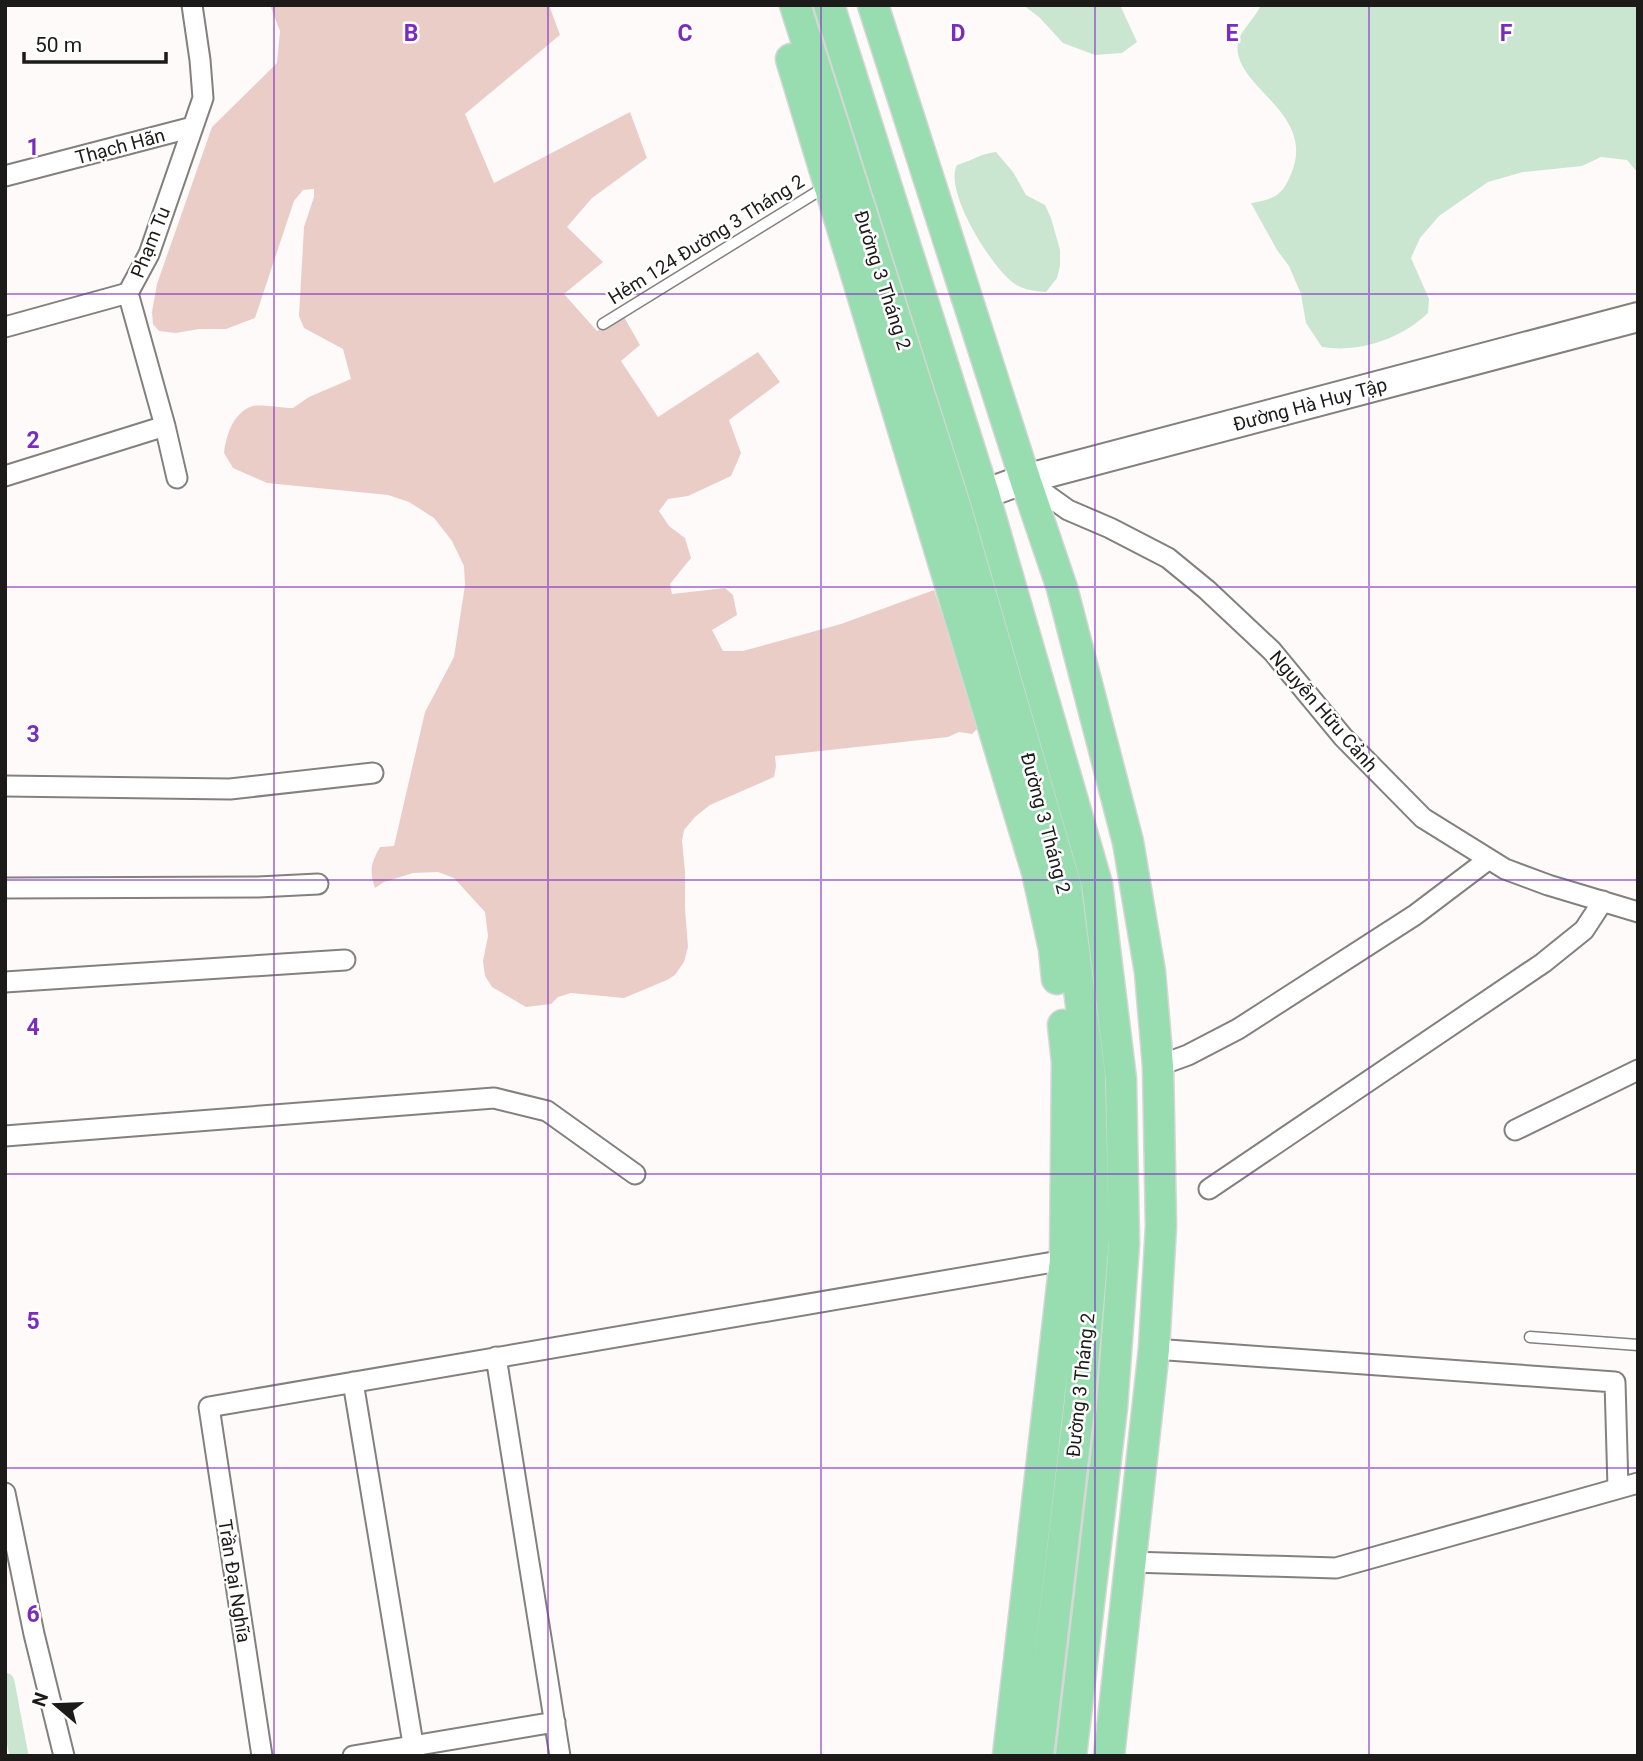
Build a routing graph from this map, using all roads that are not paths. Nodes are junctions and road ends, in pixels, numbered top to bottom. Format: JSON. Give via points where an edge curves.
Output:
{"nodes":[{"id":1,"x":192,"y":5,"type":"edge"},
{"id":2,"x":775,"y":5,"type":"edge"},
{"id":3,"x":795,"y":5,"type":"edge"},
{"id":4,"x":829,"y":5,"type":"edge"},
{"id":5,"x":873,"y":5,"type":"edge"},
{"id":6,"x":194,"y":127,"type":"junction"},
{"id":7,"x":5,"y":176,"type":"edge"},
{"id":8,"x":828,"y":185,"type":"junction"},
{"id":9,"x":128,"y":293,"type":"junction"},
{"id":10,"x":1638,"y":317,"type":"edge"},
{"id":11,"x":603,"y":324,"type":"dead end"},
{"id":12,"x":5,"y":327,"type":"edge"},
{"id":13,"x":165,"y":426,"type":"junction"},
{"id":14,"x":5,"y":476,"type":"edge"},
{"id":15,"x":177,"y":478,"type":"dead end"},
{"id":16,"x":1025,"y":479,"type":"junction"},
{"id":17,"x":984,"y":494,"type":"junction"},
{"id":18,"x":941,"y":509,"type":"junction"},
{"id":19,"x":373,"y":773,"type":"dead end"},
{"id":20,"x":5,"y":786,"type":"edge"},
{"id":21,"x":1489,"y":859,"type":"junction"},
{"id":22,"x":318,"y":884,"type":"dead end"},
{"id":23,"x":5,"y":888,"type":"edge"},
{"id":24,"x":1603,"y":901,"type":"junction"},
{"id":25,"x":1638,"y":912,"type":"edge"},
{"id":26,"x":345,"y":960,"type":"dead end"},
{"id":27,"x":5,"y":982,"type":"edge"},
{"id":28,"x":1157,"y":1066,"type":"junction"},
{"id":29,"x":1638,"y":1070,"type":"edge"},
{"id":30,"x":1515,"y":1130,"type":"dead end"},
{"id":31,"x":5,"y":1136,"type":"edge"},
{"id":32,"x":635,"y":1174,"type":"dead end"},
{"id":33,"x":1209,"y":1189,"type":"dead end"},
{"id":34,"x":1065,"y":1260,"type":"junction"},
{"id":35,"x":1530,"y":1337,"type":"dead end"},
{"id":36,"x":1638,"y":1345,"type":"edge"},
{"id":37,"x":1154,"y":1349,"type":"junction"},
{"id":38,"x":496,"y":1357,"type":"junction"},
{"id":39,"x":353,"y":1382,"type":"junction"},
{"id":40,"x":1638,"y":1483,"type":"edge"},
{"id":41,"x":1618,"y":1488,"type":"junction"},
{"id":42,"x":5,"y":1493,"type":"edge"},
{"id":43,"x":1130,"y":1562,"type":"junction"},
{"id":44,"x":555,"y":1722,"type":"junction"},
{"id":45,"x":414,"y":1750,"type":"edge"},
{"id":46,"x":64,"y":1756,"type":"edge"},
{"id":47,"x":262,"y":1756,"type":"edge"},
{"id":48,"x":353,"y":1756,"type":"edge"},
{"id":49,"x":560,"y":1756,"type":"edge"},
{"id":50,"x":1008,"y":1756,"type":"edge"},
{"id":51,"x":1038,"y":1756,"type":"edge"},
{"id":52,"x":1071,"y":1756,"type":"edge"},
{"id":53,"x":1109,"y":1756,"type":"edge"}],
"edges":[{"from":1,"to":6,"type":"street","name":"Phạm Tu","via":[[202,98]]},
{"from":2,"to":8,"type":"main road","name":"Đường 3 Tháng 2"},
{"from":3,"to":18,"type":"main road","name":"Đường 3 Tháng 2"},
{"from":4,"to":17,"type":"main road","name":"Đường 3 Tháng 2"},
{"from":5,"to":16,"type":"main road"},
{"from":6,"to":7,"type":"street","name":"Thạch Hãn"},
{"from":6,"to":9,"type":"street","name":"Phạm Tu","via":[[149,254]]},
{"from":8,"to":11,"type":"lane","name":"Hẻm 124 Đường 3 Tháng 2"},
{"from":8,"to":18,"type":"main road","name":"Đường 3 Tháng 2"},
{"from":9,"to":12,"type":"street"},
{"from":9,"to":13,"type":"street","name":"Phạm Tu"},
{"from":10,"to":16,"type":"street","name":"Đường Hà Huy Tập"},
{"from":13,"to":14,"type":"street"},
{"from":13,"to":15,"type":"street","name":"Phạm Tu"},
{"from":16,"to":17,"type":"street","name":"Đường Hà Huy Tập"},
{"from":16,"to":21,"type":"street","name":"Nguyễn Hữu Cảnh","via":[[1068,510],[1168,558],[1272,651],[1343,737],[1423,818]]},
{"from":16,"to":28,"type":"main road","via":[[1062,587],[1128,842],[1150,972]]},
{"from":17,"to":18,"type":"main road"},
{"from":17,"to":52,"type":"main road","name":"Đường 3 Tháng 2","via":[[1097,884],[1122,1079],[1124,1244],[1112,1407]]},
{"from":18,"to":34,"type":"main road","name":"Đường 3 Tháng 2","via":[[1054,949],[1067,1062]]},
{"from":18,"to":51,"type":"main road","name":"Đường 3 Tháng 2","via":[[1066,887],[1090,1076],[1094,1238]]},
{"from":19,"to":20,"type":"street","via":[[230,789]]},
{"from":21,"to":24,"type":"street","name":"Nguyễn Hữu Cảnh","via":[[1548,885]]},
{"from":21,"to":28,"type":"street","via":[[1415,915],[1238,1028]]},
{"from":22,"to":23,"type":"street"},
{"from":24,"to":25,"type":"street","name":"Nguyễn Hữu Cảnh"},
{"from":24,"to":33,"type":"street","via":[[1584,930],[1543,963]]},
{"from":26,"to":27,"type":"street"},
{"from":28,"to":37,"type":"main road","via":[[1161,1213]]},
{"from":29,"to":30,"type":"street"},
{"from":31,"to":32,"type":"street","via":[[494,1098],[547,1111]]},
{"from":34,"to":38,"type":"street"},
{"from":34,"to":50,"type":"main road","name":"Đường 3 Tháng 2"},
{"from":35,"to":36,"type":"lane"},
{"from":37,"to":41,"type":"street","via":[[1615,1382]]},
{"from":37,"to":43,"type":"main road"},
{"from":38,"to":39,"type":"street"},
{"from":38,"to":44,"type":"street"},
{"from":39,"to":45,"type":"street"},
{"from":39,"to":47,"type":"street","name":"Trần Đại Nghĩa","via":[[209,1407]]},
{"from":40,"to":41,"type":"street"},
{"from":41,"to":43,"type":"street","via":[[1336,1568]]},
{"from":42,"to":46,"type":"street"},
{"from":43,"to":53,"type":"main road"},
{"from":44,"to":45,"type":"street"},
{"from":44,"to":49,"type":"street"},
{"from":45,"to":48,"type":"street"}]}
